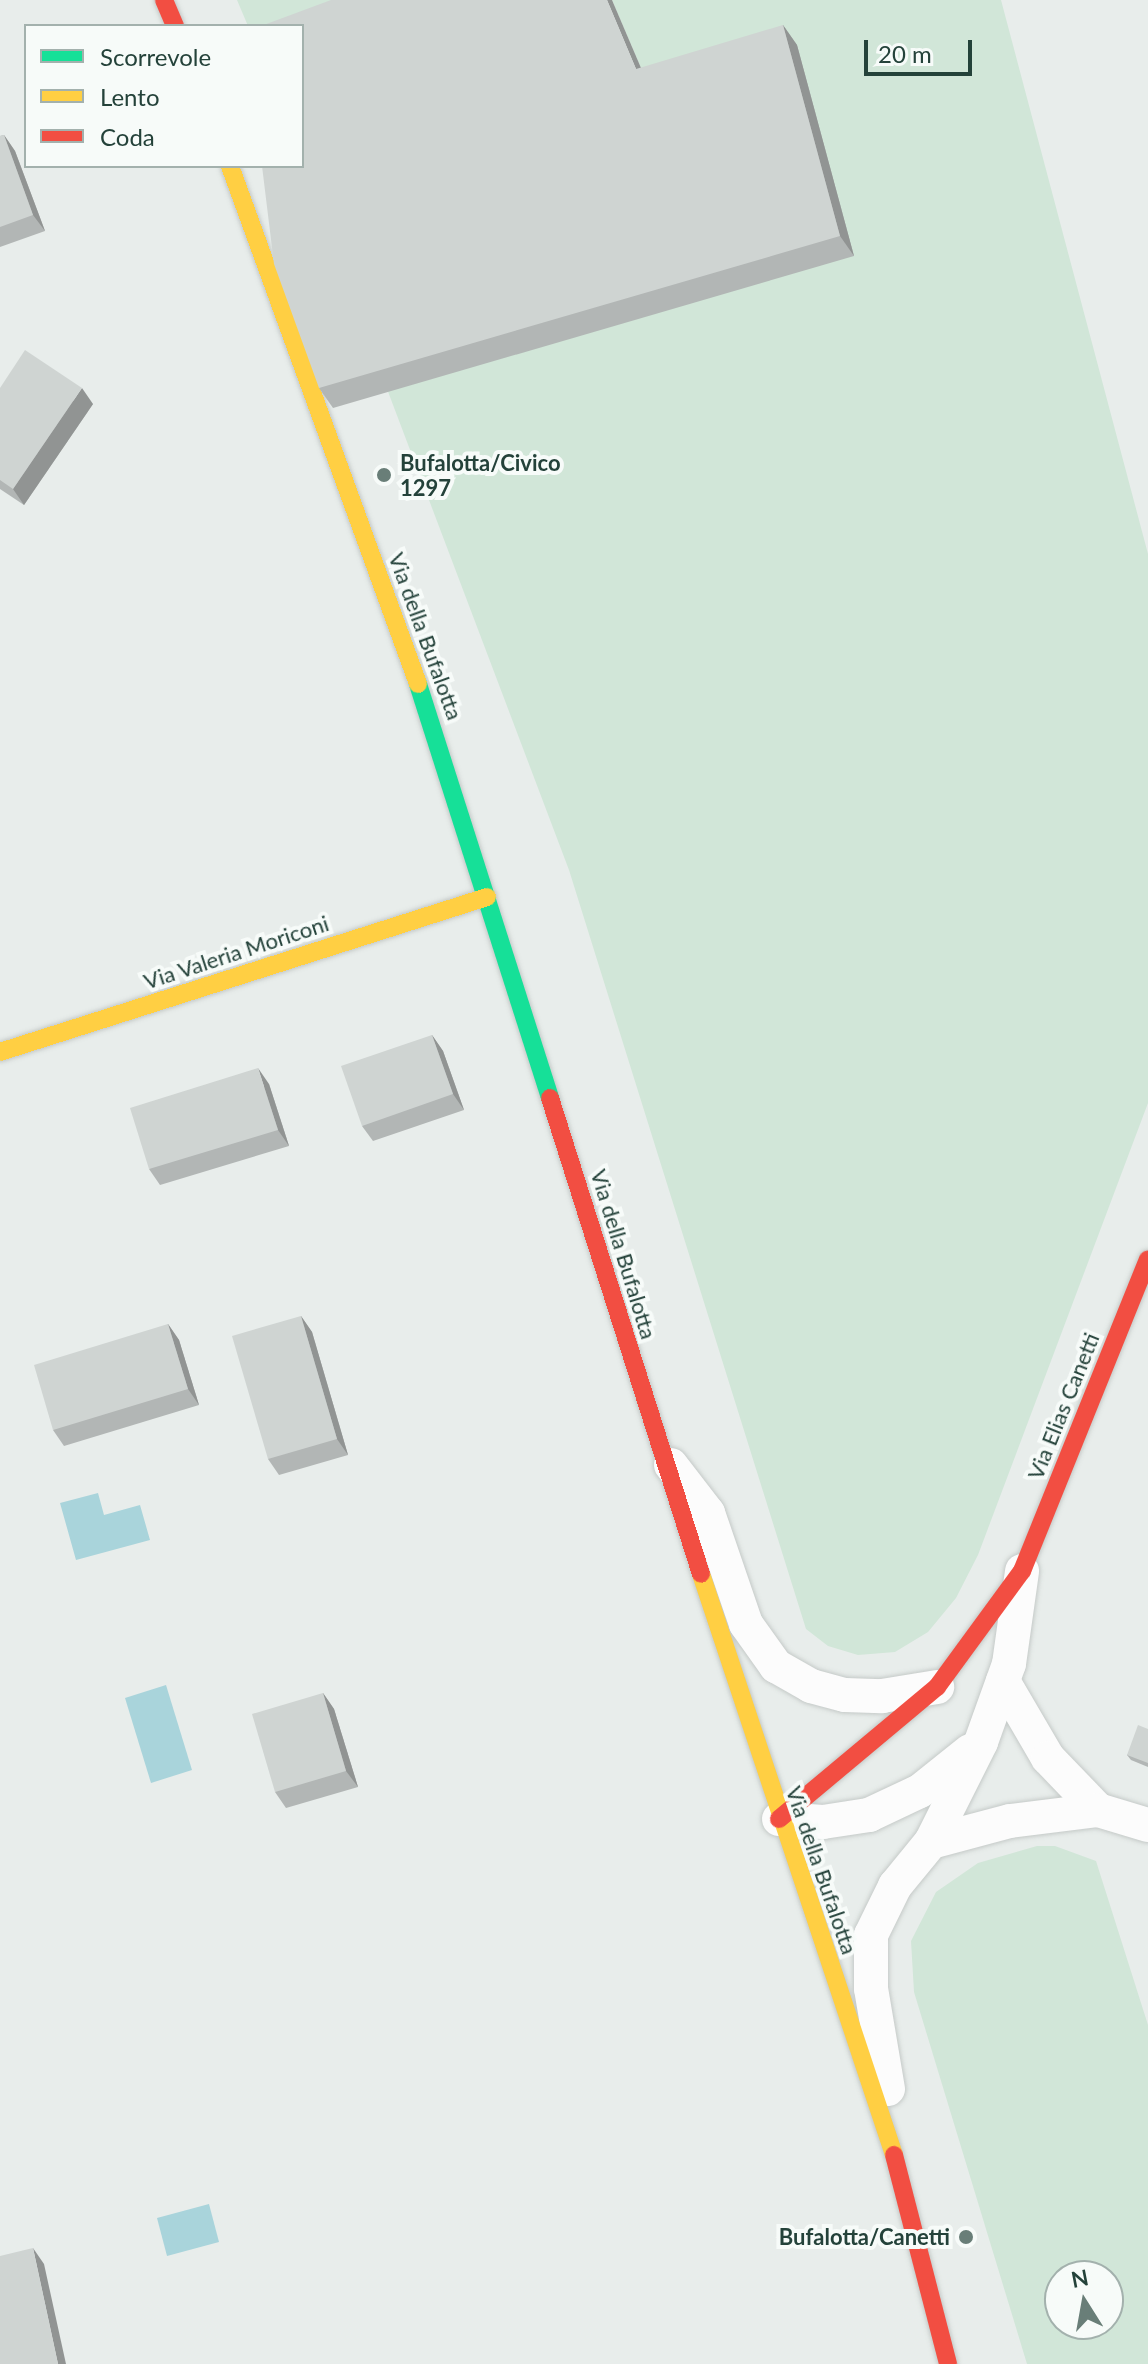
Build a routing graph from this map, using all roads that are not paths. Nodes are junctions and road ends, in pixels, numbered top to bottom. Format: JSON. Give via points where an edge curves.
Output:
{"nodes":[{"id":1,"x":164,"y":0,"type":"edge"},
{"id":2,"x":174,"y":24,"type":"edge"},
{"id":3,"x":231,"y":168,"type":"edge"},
{"id":4,"x":487,"y":897,"type":"junction"},
{"id":5,"x":0,"y":1052,"type":"edge"},
{"id":6,"x":1148,"y":1259,"type":"edge"},
{"id":7,"x":1140,"y":1300,"type":"edge"},
{"id":8,"x":661,"y":1454,"type":"junction"},
{"id":9,"x":1022,"y":1571,"type":"junction"},
{"id":10,"x":1003,"y":1681,"type":"junction"},
{"id":11,"x":937,"y":1687,"type":"junction"},
{"id":12,"x":981,"y":1742,"type":"junction"},
{"id":13,"x":1098,"y":1810,"type":"junction"},
{"id":14,"x":779,"y":1819,"type":"junction"},
{"id":15,"x":1148,"y":1825,"type":"edge"},
{"id":16,"x":931,"y":1842,"type":"junction"},
{"id":17,"x":905,"y":2188,"type":"junction"},
{"id":18,"x":948,"y":2364,"type":"edge"}],
"edges":[{"from":1,"to":2,"type":"street"},
{"from":3,"to":4,"type":"street","name":"Via della Bufalotta","via":[[434,728]]},
{"from":4,"to":5,"type":"street","name":"Via Valeria Moriconi"},
{"from":4,"to":8,"type":"street","name":"Via della Bufalotta"},
{"from":6,"to":7,"type":"street","name":"Via Elias Canetti"},
{"from":7,"to":9,"type":"street","name":"Via Elias Canetti"},
{"from":8,"to":11,"type":"street","via":[[708,1513],[746,1624],[776,1666],[811,1686],[845,1695]]},
{"from":8,"to":14,"type":"street","name":"Via della Bufalotta"},
{"from":9,"to":10,"type":"street"},
{"from":9,"to":11,"type":"street","name":"Via Elias Canetti"},
{"from":10,"to":12,"type":"street"},
{"from":10,"to":13,"type":"street","via":[[1048,1758]]},
{"from":11,"to":14,"type":"street","name":"Via Elias Canetti"},
{"from":12,"to":14,"type":"street","via":[[920,1791],[869,1815],[823,1822]]},
{"from":12,"to":16,"type":"street"},
{"from":13,"to":15,"type":"street"},
{"from":13,"to":16,"type":"street","via":[[1010,1821]]},
{"from":14,"to":17,"type":"street","name":"Via della Bufalotta"},
{"from":16,"to":17,"type":"street","via":[[884,1904],[870,1947],[871,1989]]},
{"from":17,"to":18,"type":"street","name":"Via della Bufalotta"}]}
